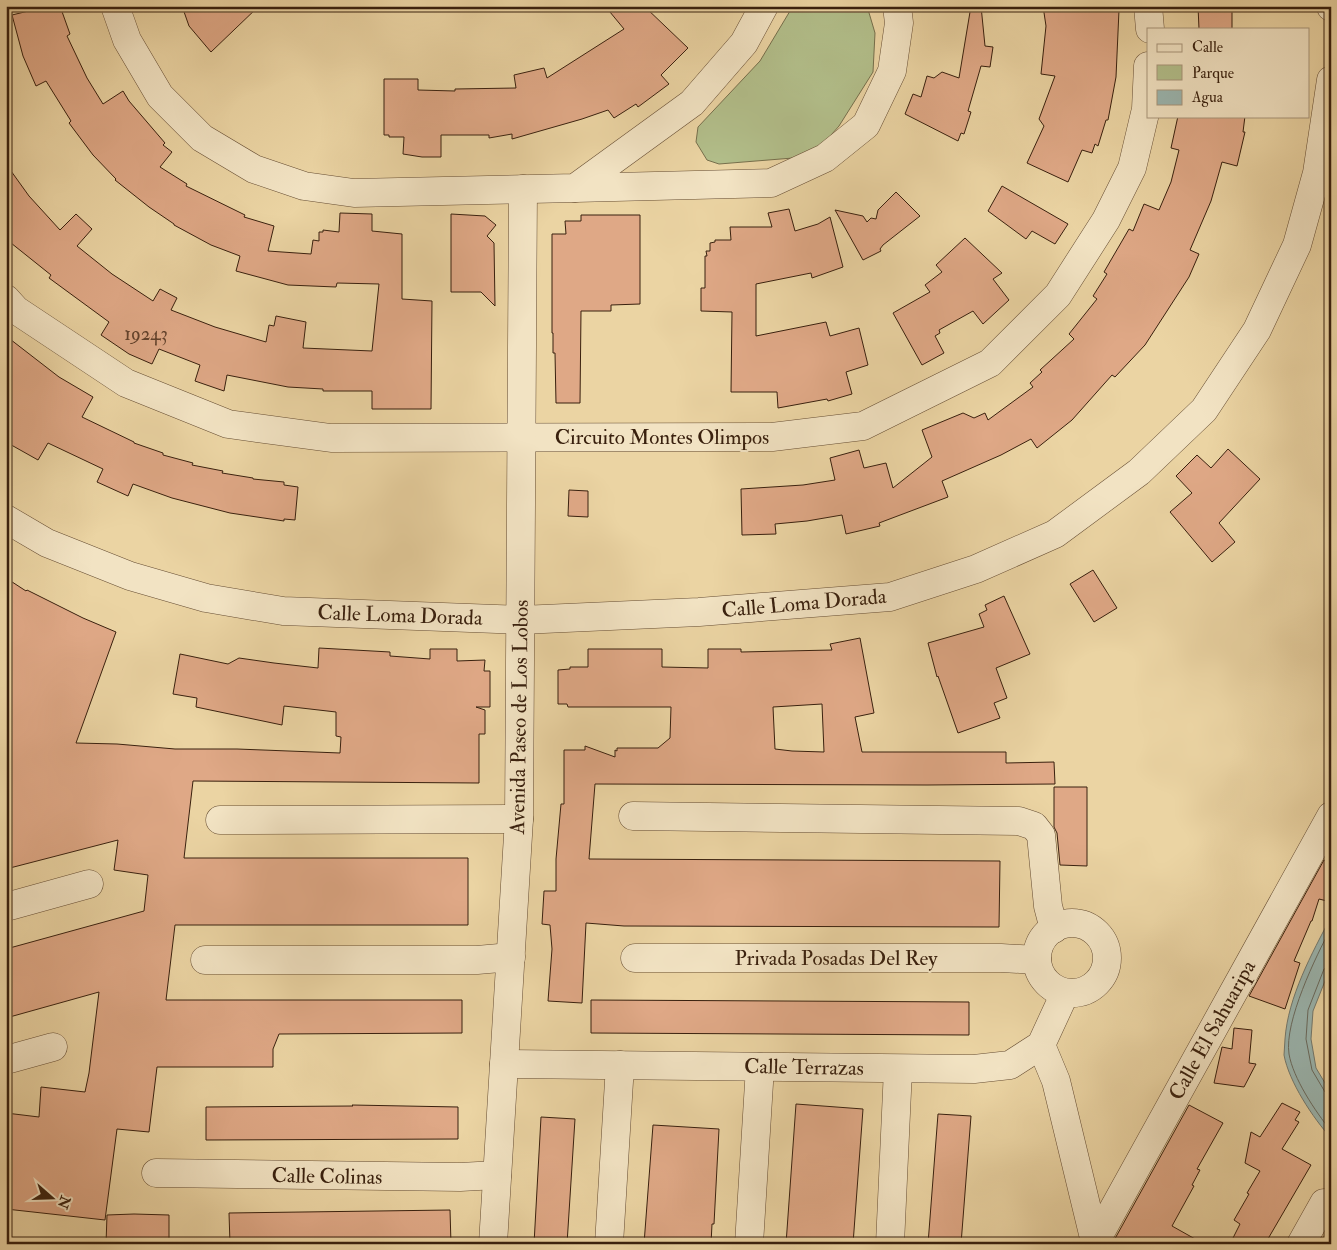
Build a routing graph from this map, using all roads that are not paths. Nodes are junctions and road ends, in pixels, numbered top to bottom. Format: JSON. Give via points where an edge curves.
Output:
{"nodes":[{"id":1,"x":115,"y":6,"type":"edge"},
{"id":2,"x":764,"y":6,"type":"edge"},
{"id":3,"x":896,"y":6,"type":"edge"},
{"id":4,"x":1148,"y":6,"type":"edge"},
{"id":5,"x":1150,"y":28,"type":"edge"},
{"id":6,"x":1331,"y":80,"type":"edge"},
{"id":7,"x":1147,"y":88,"type":"edge"},
{"id":8,"x":574,"y":188,"type":"junction"},
{"id":9,"x":523,"y":189,"type":"junction"},
{"id":10,"x":6,"y":299,"type":"edge"},
{"id":11,"x":521,"y":437,"type":"junction"},
{"id":12,"x":6,"y":519,"type":"edge"},
{"id":13,"x":521,"y":620,"type":"junction"},
{"id":14,"x":633,"y":816,"type":"dead end"},
{"id":15,"x":1331,"y":816,"type":"edge"},
{"id":16,"x":519,"y":819,"type":"junction"},
{"id":17,"x":220,"y":820,"type":"dead end"},
{"id":18,"x":89,"y":884,"type":"dead end"},
{"id":19,"x":6,"y":907,"type":"edge"},
{"id":20,"x":1054,"y":929,"type":"junction"},
{"id":21,"x":511,"y":957,"type":"junction"},
{"id":22,"x":635,"y":958,"type":"dead end"},
{"id":23,"x":205,"y":960,"type":"dead end"},
{"id":24,"x":1037,"y":960,"type":"junction"},
{"id":25,"x":1065,"y":993,"type":"junction"},
{"id":26,"x":1041,"y":1045,"type":"junction"},
{"id":27,"x":53,"y":1047,"type":"dead end"},
{"id":28,"x":6,"y":1060,"type":"edge"},
{"id":29,"x":504,"y":1064,"type":"junction"},
{"id":30,"x":620,"y":1065,"type":"junction"},
{"id":31,"x":760,"y":1067,"type":"junction"},
{"id":32,"x":898,"y":1068,"type":"junction"},
{"id":33,"x":156,"y":1173,"type":"dead end"},
{"id":34,"x":497,"y":1175,"type":"junction"},
{"id":35,"x":1324,"y":1203,"type":"dead end"},
{"id":36,"x":1094,"y":1243,"type":"edge"},
{"id":37,"x":493,"y":1244,"type":"edge"},
{"id":38,"x":608,"y":1244,"type":"edge"},
{"id":39,"x":749,"y":1244,"type":"edge"},
{"id":40,"x":890,"y":1244,"type":"edge"},
{"id":41,"x":1300,"y":1244,"type":"edge"}],
"edges":[{"from":1,"to":9,"type":"street","via":[[126,40],[160,96],[202,138],[254,168],[304,186],[354,193]]},
{"from":2,"to":8,"type":"street","via":[[744,43],[692,103]]},
{"from":3,"to":8,"type":"street","via":[[899,23],[892,71],[866,125],[826,158],[771,184]]},
{"from":4,"to":5,"type":"street"},
{"from":6,"to":13,"type":"street","name":"Calle Loma Dorada","via":[[1317,173],[1297,245],[1257,330],[1204,410],[1139,472],[1055,534],[976,569],[890,597],[700,612]]},
{"from":7,"to":11,"type":"street","name":"Circuito Montes Olimpos","via":[[1146,109],[1132,168],[1106,220],[1058,294],[990,363],[864,426],[772,437]]},
{"from":8,"to":9,"type":"street"},
{"from":9,"to":11,"type":"street","name":"Avenida Paseo de Los Lobos"},
{"from":10,"to":11,"type":"street","name":"Circuito Montes Olimpos","via":[[16,310],[126,383],[228,424],[332,438]]},
{"from":11,"to":13,"type":"street","name":"Avenida Paseo de Los Lobos"},
{"from":12,"to":13,"type":"street","name":"Calle Loma Dorada","via":[[46,542],[130,576],[206,598],[283,611]]},
{"from":13,"to":16,"type":"street","name":"Avenida Paseo de Los Lobos"},
{"from":14,"to":20,"type":"street","via":[[1020,821],[1034,826],[1041,835],[1048,906]]},
{"from":15,"to":36,"type":"street","name":"Calle El Sahuaripa"},
{"from":16,"to":17,"type":"street"},
{"from":16,"to":21,"type":"street","name":"Avenida Paseo de Los Lobos"},
{"from":18,"to":19,"type":"street"},
{"from":20,"to":24,"type":"street","via":[[1040,945]]},
{"from":20,"to":25,"type":"street","via":[[1068,924],[1085,926],[1102,940],[1106,951],[1103,973],[1096,983],[1087,990]]},
{"from":21,"to":23,"type":"street","via":[[477,960]]},
{"from":21,"to":29,"type":"street","name":"Avenida Paseo de Los Lobos"},
{"from":22,"to":24,"type":"street","name":"Privada Posadas Del Rey"},
{"from":24,"to":25,"type":"street","via":[[1045,982]]},
{"from":25,"to":26,"type":"street"},
{"from":26,"to":32,"type":"street","name":"Calle Terrazas","via":[[1010,1065],[974,1069]]},
{"from":26,"to":36,"type":"street","via":[[1056,1081]]},
{"from":27,"to":28,"type":"street"},
{"from":29,"to":30,"type":"street","name":"Calle Terrazas"},
{"from":29,"to":34,"type":"street","name":"Avenida Paseo de Los Lobos"},
{"from":30,"to":31,"type":"street","name":"Calle Terrazas"},
{"from":30,"to":38,"type":"street"},
{"from":31,"to":32,"type":"street","name":"Calle Terrazas"},
{"from":31,"to":39,"type":"street"},
{"from":32,"to":40,"type":"street"},
{"from":33,"to":34,"type":"street","name":"Calle Colinas","via":[[460,1178]]},
{"from":34,"to":37,"type":"street","name":"Avenida Paseo de Los Lobos"},
{"from":35,"to":41,"type":"street"}]}
